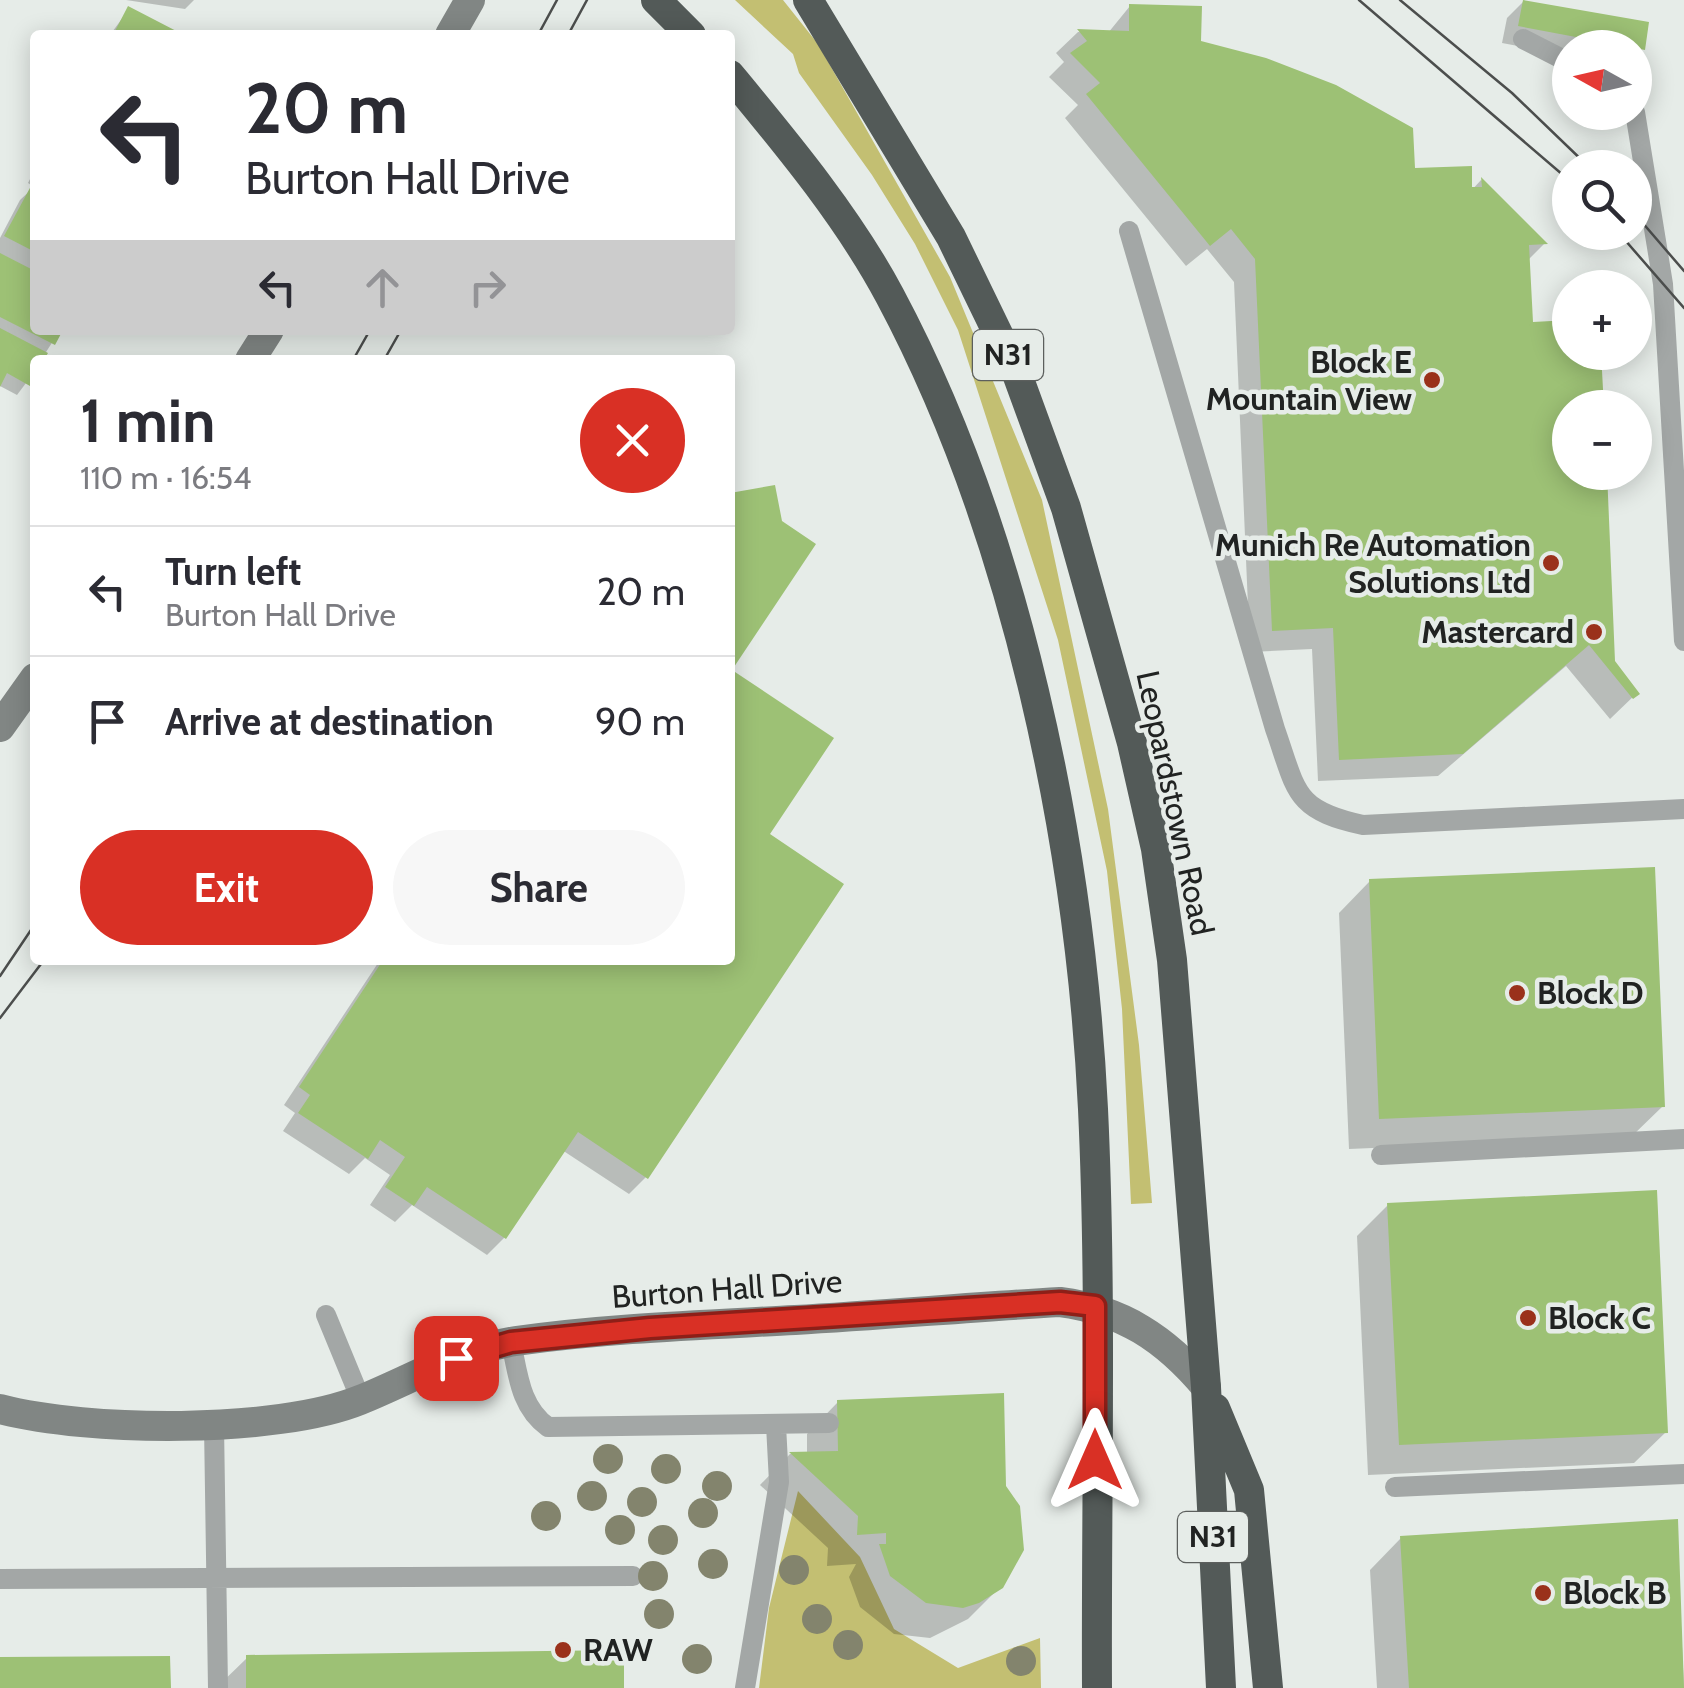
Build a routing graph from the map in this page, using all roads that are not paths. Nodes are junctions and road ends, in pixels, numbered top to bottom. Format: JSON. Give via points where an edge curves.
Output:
{"nodes":[{"id":1,"x":470,"y":0,"type":"edge"},
{"id":2,"x":656,"y":0,"type":"edge"},
{"id":3,"x":808,"y":0,"type":"edge"},
{"id":4,"x":453,"y":30,"type":"edge"},
{"id":5,"x":686,"y":30,"type":"edge"},
{"id":6,"x":1523,"y":39,"type":"dead end"},
{"id":7,"x":1552,"y":54,"type":"edge"},
{"id":8,"x":735,"y":81,"type":"edge"},
{"id":9,"x":735,"y":102,"type":"edge"},
{"id":10,"x":764,"y":116,"type":"junction"},
{"id":11,"x":1638,"y":130,"type":"edge"},
{"id":12,"x":1129,"y":231,"type":"dead end"},
{"id":13,"x":1683,"y":610,"type":"edge"},
{"id":14,"x":1684,"y":641,"type":"edge"},
{"id":15,"x":30,"y":685,"type":"edge"},
{"id":16,"x":0,"y":727,"type":"edge"},
{"id":17,"x":1684,"y":809,"type":"edge"},
{"id":18,"x":1684,"y":1139,"type":"edge"},
{"id":19,"x":1381,"y":1156,"type":"dead end"},
{"id":20,"x":1095,"y":1306,"type":"junction"},
{"id":21,"x":326,"y":1316,"type":"dead end"},
{"id":22,"x":511,"y":1342,"type":"junction"},
{"id":23,"x":1206,"y":1386,"type":"junction"},
{"id":24,"x":362,"y":1400,"type":"junction"},
{"id":25,"x":0,"y":1409,"type":"edge"},
{"id":26,"x":829,"y":1423,"type":"dead end"},
{"id":27,"x":214,"y":1425,"type":"junction"},
{"id":28,"x":776,"y":1425,"type":"junction"},
{"id":29,"x":1684,"y":1474,"type":"edge"},
{"id":30,"x":1395,"y":1487,"type":"dead end"},
{"id":31,"x":634,"y":1576,"type":"dead end"},
{"id":32,"x":216,"y":1577,"type":"junction"},
{"id":33,"x":0,"y":1579,"type":"edge"},
{"id":34,"x":218,"y":1688,"type":"edge"},
{"id":35,"x":745,"y":1688,"type":"edge"},
{"id":36,"x":1097,"y":1688,"type":"edge"},
{"id":37,"x":1221,"y":1688,"type":"edge"},
{"id":38,"x":1268,"y":1688,"type":"edge"}],
"edges":[{"from":1,"to":4,"type":"street"},
{"from":2,"to":5,"type":"highway"},
{"from":3,"to":23,"type":"highway","name":"Leopardstown Road","number":"N31","via":[[951,237],[1016,371],[1066,508],[1156,849],[1172,960]]},
{"from":6,"to":7,"type":"lane"},
{"from":8,"to":10,"type":"highway","number":"N31"},
{"from":9,"to":10,"type":"street"},
{"from":10,"to":20,"type":"highway","number":"N31","via":[[888,292],[951,422],[998,563],[1062,834],[1080,964],[1092,1104]]},
{"from":11,"to":13,"type":"lane","via":[[1663,284]]},
{"from":12,"to":17,"type":"lane","via":[[1274,729],[1297,791],[1321,816],[1363,825]]},
{"from":13,"to":14,"type":"lane"},
{"from":15,"to":16,"type":"street"},
{"from":18,"to":19,"type":"lane"},
{"from":20,"to":22,"type":"street","name":"Burton Hall Drive","via":[[1026,1304]]},
{"from":20,"to":23,"type":"street","name":"Burton Hall Drive","via":[[1133,1322],[1178,1354]]},
{"from":20,"to":36,"type":"highway","number":"N31"},
{"from":21,"to":24,"type":"lane"},
{"from":22,"to":24,"type":"street","name":"Burton Hall Drive","via":[[429,1366]]},
{"from":22,"to":28,"type":"lane","via":[[522,1395],[548,1427]]},
{"from":23,"to":37,"type":"highway","name":"Leopardstown Road","number":"N31"},
{"from":23,"to":38,"type":"highway","via":[[1249,1490]]},
{"from":24,"to":27,"type":"street","name":"Burton Hall Drive","via":[[288,1419]]},
{"from":25,"to":27,"type":"street","name":"Burton Hall Drive"},
{"from":26,"to":28,"type":"lane"},
{"from":27,"to":32,"type":"lane"},
{"from":28,"to":35,"type":"lane","via":[[779,1482]]},
{"from":29,"to":30,"type":"lane"},
{"from":31,"to":32,"type":"lane"},
{"from":32,"to":33,"type":"lane"},
{"from":32,"to":34,"type":"lane"}]}
